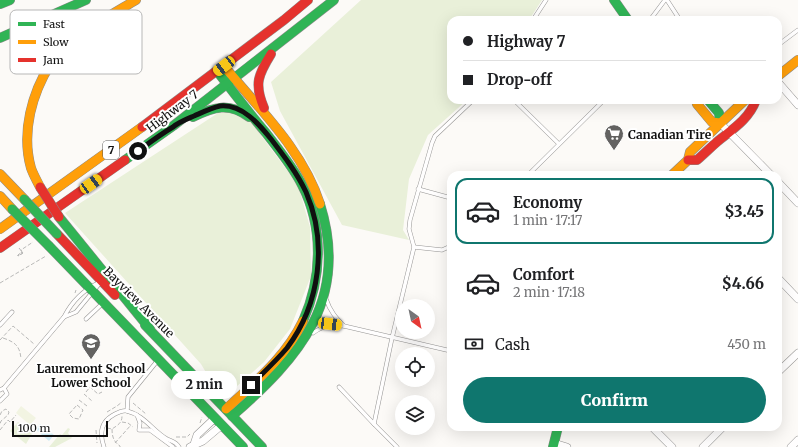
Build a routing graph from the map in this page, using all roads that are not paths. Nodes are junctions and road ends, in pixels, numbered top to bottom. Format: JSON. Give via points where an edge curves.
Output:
{"nodes":[{"id":1,"x":10,"y":0,"type":"edge"},
{"id":2,"x":86,"y":0,"type":"edge"},
{"id":3,"x":136,"y":0,"type":"edge"},
{"id":4,"x":308,"y":0,"type":"edge"},
{"id":5,"x":334,"y":0,"type":"edge"},
{"id":6,"x":546,"y":0,"type":"edge"},
{"id":7,"x":614,"y":0,"type":"edge"},
{"id":8,"x":666,"y":0,"type":"edge"},
{"id":9,"x":0,"y":4,"type":"edge"},
{"id":10,"x":63,"y":10,"type":"edge"},
{"id":11,"x":119,"y":10,"type":"edge"},
{"id":12,"x":536,"y":16,"type":"edge"},
{"id":13,"x":625,"y":16,"type":"edge"},
{"id":14,"x":653,"y":16,"type":"edge"},
{"id":15,"x":677,"y":16,"type":"edge"},
{"id":16,"x":798,"y":30,"type":"edge"},
{"id":17,"x":10,"y":34,"type":"edge"},
{"id":18,"x":0,"y":38,"type":"edge"},
{"id":19,"x":782,"y":42,"type":"edge"},
{"id":20,"x":275,"y":48,"type":"junction"},
{"id":21,"x":798,"y":60,"type":"edge"},
{"id":22,"x":220,"y":68,"type":"junction"},
{"id":23,"x":782,"y":73,"type":"edge"},
{"id":24,"x":45,"y":74,"type":"edge"},
{"id":25,"x":230,"y":80,"type":"junction"},
{"id":26,"x":782,"y":87,"type":"edge"},
{"id":27,"x":469,"y":104,"type":"edge"},
{"id":28,"x":518,"y":104,"type":"edge"},
{"id":29,"x":600,"y":104,"type":"edge"},
{"id":30,"x":697,"y":104,"type":"edge"},
{"id":31,"x":711,"y":104,"type":"edge"},
{"id":32,"x":741,"y":104,"type":"edge"},
{"id":33,"x":755,"y":104,"type":"edge"},
{"id":34,"x":798,"y":105,"type":"edge"},
{"id":35,"x":271,"y":122,"type":"junction"},
{"id":36,"x":720,"y":123,"type":"junction"},
{"id":37,"x":173,"y":126,"type":"junction"},
{"id":38,"x":262,"y":128,"type":"junction"},
{"id":39,"x":729,"y":132,"type":"junction"},
{"id":40,"x":559,"y":144,"type":"junction"},
{"id":41,"x":688,"y":160,"type":"junction"},
{"id":42,"x":534,"y":171,"type":"edge"},
{"id":43,"x":679,"y":171,"type":"edge"},
{"id":44,"x":767,"y":171,"type":"edge"},
{"id":45,"x":0,"y":174,"type":"edge"},
{"id":46,"x":782,"y":186,"type":"edge"},
{"id":47,"x":418,"y":189,"type":"junction"},
{"id":48,"x":0,"y":196,"type":"edge"},
{"id":49,"x":447,"y":197,"type":"edge"},
{"id":50,"x":798,"y":203,"type":"edge"},
{"id":51,"x":0,"y":229,"type":"edge"},
{"id":52,"x":414,"y":247,"type":"junction"},
{"id":53,"x":0,"y":248,"type":"edge"},
{"id":54,"x":447,"y":248,"type":"edge"},
{"id":55,"x":101,"y":281,"type":"junction"},
{"id":56,"x":782,"y":282,"type":"edge"},
{"id":57,"x":91,"y":290,"type":"junction"},
{"id":58,"x":325,"y":294,"type":"junction"},
{"id":59,"x":798,"y":299,"type":"edge"},
{"id":60,"x":103,"y":302,"type":"junction"},
{"id":61,"x":12,"y":312,"type":"dead end"},
{"id":62,"x":64,"y":317,"type":"junction"},
{"id":63,"x":86,"y":319,"type":"dead end"},
{"id":64,"x":0,"y":325,"type":"edge"},
{"id":65,"x":344,"y":326,"type":"junction"},
{"id":66,"x":150,"y":329,"type":"junction"},
{"id":67,"x":392,"y":338,"type":"junction"},
{"id":68,"x":304,"y":339,"type":"junction"},
{"id":69,"x":447,"y":351,"type":"edge"},
{"id":70,"x":798,"y":353,"type":"edge"},
{"id":71,"x":159,"y":360,"type":"junction"},
{"id":72,"x":782,"y":367,"type":"edge"},
{"id":73,"x":339,"y":387,"type":"dead end"},
{"id":74,"x":4,"y":388,"type":"junction"},
{"id":75,"x":0,"y":390,"type":"edge"},
{"id":76,"x":0,"y":401,"type":"edge"},
{"id":77,"x":226,"y":409,"type":"junction"},
{"id":78,"x":127,"y":411,"type":"junction"},
{"id":79,"x":137,"y":415,"type":"junction"},
{"id":80,"x":232,"y":416,"type":"junction"},
{"id":81,"x":219,"y":422,"type":"junction"},
{"id":82,"x":374,"y":424,"type":"junction"},
{"id":83,"x":557,"y":431,"type":"edge"},
{"id":84,"x":656,"y":431,"type":"edge"},
{"id":85,"x":719,"y":431,"type":"edge"},
{"id":86,"x":798,"y":440,"type":"edge"},
{"id":87,"x":554,"y":445,"type":"edge"},
{"id":88,"x":192,"y":446,"type":"edge"},
{"id":89,"x":104,"y":447,"type":"edge"},
{"id":90,"x":173,"y":447,"type":"edge"},
{"id":91,"x":180,"y":447,"type":"edge"},
{"id":92,"x":243,"y":447,"type":"edge"},
{"id":93,"x":262,"y":447,"type":"edge"},
{"id":94,"x":397,"y":447,"type":"edge"},
{"id":95,"x":567,"y":447,"type":"edge"},
{"id":96,"x":672,"y":447,"type":"edge"},
{"id":97,"x":703,"y":447,"type":"edge"},
{"id":98,"x":791,"y":447,"type":"edge"}],
"edges":[{"from":1,"to":9,"type":"main road"},
{"from":2,"to":10,"type":"main road"},
{"from":3,"to":11,"type":"main road","bridge":true},
{"from":4,"to":22,"type":"main road","name":"Highway 7","number":"7"},
{"from":5,"to":20,"type":"main road","name":"Highway 7","number":"7"},
{"from":6,"to":12,"type":"lane"},
{"from":7,"to":13,"type":"main road"},
{"from":8,"to":14,"type":"lane"},
{"from":8,"to":15,"type":"lane"},
{"from":16,"to":19,"type":"lane"},
{"from":17,"to":18,"type":"main road"},
{"from":20,"to":25,"type":"main road","name":"Highway 7","number":"7"},
{"from":20,"to":35,"type":"main road","via":[[261,68],[257,82],[259,97]]},
{"from":21,"to":23,"type":"main road"},
{"from":22,"to":25,"type":"main road"},
{"from":22,"to":51,"type":"main road","name":"Highway 7","number":"7"},
{"from":24,"to":66,"type":"main road","bridge":true,"via":[[29,115],[31,168],[59,217]]},
{"from":25,"to":35,"type":"main road"},
{"from":25,"to":37,"type":"main road","name":"Highway 7","number":"7"},
{"from":25,"to":38,"type":"main road"},
{"from":26,"to":34,"type":"street"},
{"from":27,"to":47,"type":"lane","via":[[435,136]]},
{"from":28,"to":40,"type":"lane"},
{"from":29,"to":40,"type":"lane"},
{"from":30,"to":36,"type":"main road","via":[[712,122]]},
{"from":31,"to":36,"type":"main road","via":[[719,113]]},
{"from":32,"to":36,"type":"main road"},
{"from":33,"to":39,"type":"main road"},
{"from":35,"to":58,"type":"main road","via":[[306,170],[323,211],[329,239]]},
{"from":36,"to":39,"type":"street"},
{"from":36,"to":41,"type":"main road","via":[[690,152]]},
{"from":37,"to":38,"type":"main road","via":[[220,106],[241,110]]},
{"from":37,"to":53,"type":"main road","name":"Highway 7","number":"7"},
{"from":38,"to":77,"type":"main road","via":[[293,170],[306,193],[317,233],[316,280],[311,302],[301,326],[287,348]]},
{"from":39,"to":41,"type":"main road","via":[[697,160]]},
{"from":39,"to":44,"type":"street"},
{"from":40,"to":42,"type":"lane"},
{"from":41,"to":43,"type":"main road"},
{"from":45,"to":55,"type":"main road","name":"Bayview Avenue","bridge":true},
{"from":46,"to":50,"type":"street"},
{"from":47,"to":49,"type":"lane"},
{"from":47,"to":52,"type":"lane","via":[[409,229]]},
{"from":48,"to":57,"type":"main road","name":"Bayview Avenue","bridge":true,"via":[[49,250]]},
{"from":52,"to":54,"type":"lane","via":[[442,250]]},
{"from":52,"to":67,"type":"lane"},
{"from":55,"to":57,"type":"lane"},
{"from":55,"to":57,"type":"lane"},
{"from":55,"to":66,"type":"main road","name":"Bayview Avenue"},
{"from":56,"to":59,"type":"street"},
{"from":57,"to":60,"type":"main road","name":"Bayview Avenue"},
{"from":57,"to":62,"type":"lane","via":[[76,312]]},
{"from":57,"to":62,"type":"lane","via":[[80,294]]},
{"from":58,"to":65,"type":"lane","via":[[331,311]]},
{"from":58,"to":68,"type":"main road"},
{"from":60,"to":63,"type":"lane"},
{"from":60,"to":71,"type":"main road","name":"Bayview Avenue"},
{"from":61,"to":64,"type":"lane"},
{"from":62,"to":74,"type":"lane"},
{"from":65,"to":67,"type":"lane"},
{"from":65,"to":68,"type":"lane","via":[[330,324]]},
{"from":66,"to":77,"type":"main road","name":"Bayview Avenue"},
{"from":67,"to":69,"type":"lane"},
{"from":67,"to":82,"type":"lane"},
{"from":68,"to":80,"type":"main road","via":[[281,369]]},
{"from":70,"to":72,"type":"street"},
{"from":71,"to":78,"type":"lane","via":[[128,397]]},
{"from":71,"to":81,"type":"main road","name":"Bayview Avenue"},
{"from":73,"to":82,"type":"lane"},
{"from":74,"to":75,"type":"lane"},
{"from":74,"to":76,"type":"lane","via":[[6,394]]},
{"from":77,"to":80,"type":"main road","name":"Bayview Avenue"},
{"from":77,"to":81,"type":"main road"},
{"from":78,"to":79,"type":"lane"},
{"from":78,"to":89,"type":"lane","via":[[115,414],[102,426],[101,439]]},
{"from":79,"to":90,"type":"lane","via":[[140,423],[137,429],[150,430]]},
{"from":79,"to":91,"type":"lane"},
{"from":80,"to":81,"type":"main road"},
{"from":80,"to":93,"type":"main road","name":"Bayview Avenue"},
{"from":81,"to":88,"type":"street","via":[[197,435]]},
{"from":81,"to":92,"type":"main road","name":"Bayview Avenue"},
{"from":82,"to":94,"type":"lane"},
{"from":83,"to":87,"type":"main road"},
{"from":84,"to":96,"type":"street"},
{"from":85,"to":97,"type":"street"},
{"from":86,"to":98,"type":"street"},
{"from":87,"to":95,"type":"street"}]}
